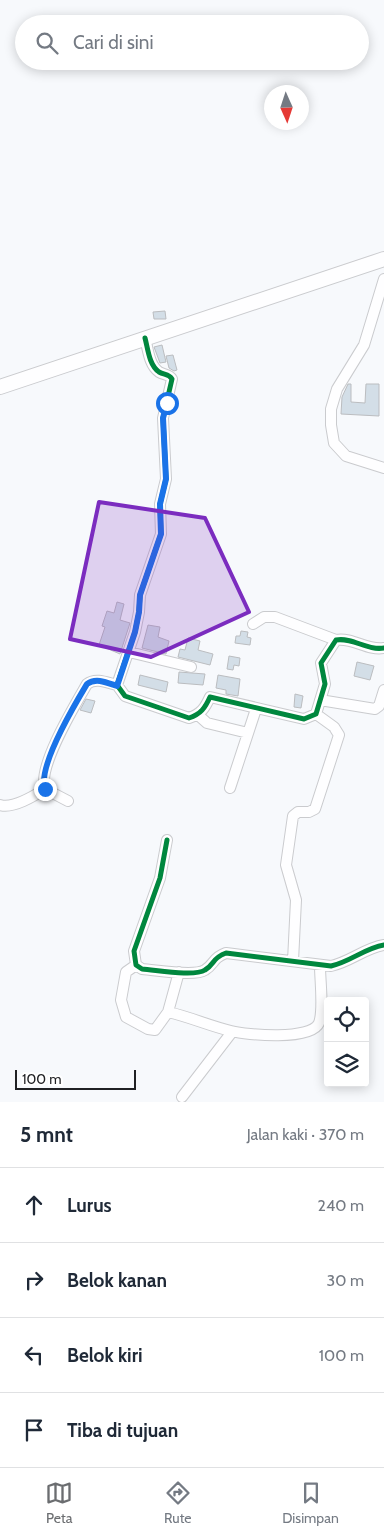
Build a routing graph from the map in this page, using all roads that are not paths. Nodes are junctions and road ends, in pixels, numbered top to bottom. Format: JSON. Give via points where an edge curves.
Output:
{"nodes":[{"id":1,"x":384,"y":259,"type":"edge"},
{"id":2,"x":384,"y":279,"type":"edge"},
{"id":3,"x":145,"y":338,"type":"junction"},
{"id":4,"x":0,"y":387,"type":"edge"},
{"id":5,"x":384,"y":468,"type":"edge"},
{"id":6,"x":253,"y":624,"type":"dead end"},
{"id":7,"x":336,"y":640,"type":"junction"},
{"id":8,"x":384,"y":648,"type":"edge"},
{"id":9,"x":129,"y":652,"type":"junction"},
{"id":10,"x":191,"y":667,"type":"dead end"},
{"id":11,"x":117,"y":686,"type":"junction"},
{"id":12,"x":384,"y":690,"type":"edge"},
{"id":13,"x":320,"y":700,"type":"junction"},
{"id":14,"x":256,"y":708,"type":"junction"},
{"id":15,"x":316,"y":714,"type":"junction"},
{"id":16,"x":198,"y":715,"type":"junction"},
{"id":17,"x":248,"y":733,"type":"junction"},
{"id":18,"x":230,"y":788,"type":"dead end"},
{"id":19,"x":45,"y":789,"type":"junction"},
{"id":20,"x":68,"y":801,"type":"dead end"},
{"id":21,"x":0,"y":805,"type":"edge"},
{"id":22,"x":167,"y":840,"type":"dead end"},
{"id":23,"x":384,"y":945,"type":"edge"},
{"id":24,"x":293,"y":961,"type":"junction"},
{"id":25,"x":136,"y":965,"type":"junction"},
{"id":26,"x":320,"y":966,"type":"junction"},
{"id":27,"x":179,"y":972,"type":"junction"},
{"id":28,"x":168,"y":1012,"type":"junction"},
{"id":29,"x":232,"y":1032,"type":"junction"},
{"id":30,"x":182,"y":1097,"type":"dead end"}],
"edges":[{"from":1,"to":3,"type":"main road"},
{"from":2,"to":5,"type":"street","via":[[362,350],[337,389],[331,409],[331,425],[334,443],[346,456]]},
{"from":3,"to":4,"type":"main road"},
{"from":3,"to":9,"type":"street","via":[[152,364],[157,371],[172,379],[163,418],[166,479],[160,504],[161,534],[140,595]]},
{"from":6,"to":7,"type":"street","via":[[264,617],[275,617]]},
{"from":7,"to":8,"type":"street"},
{"from":7,"to":13,"type":"street","via":[[321,663],[325,684]]},
{"from":9,"to":10,"type":"street"},
{"from":9,"to":11,"type":"street"},
{"from":11,"to":16,"type":"street","via":[[125,696],[189,718]]},
{"from":11,"to":19,"type":"street","via":[[101,681],[87,684],[53,750],[42,781]]},
{"from":12,"to":13,"type":"street","via":[[375,709]]},
{"from":13,"to":15,"type":"street"},
{"from":14,"to":15,"type":"street","via":[[304,719]]},
{"from":14,"to":16,"type":"street","via":[[210,697]]},
{"from":14,"to":17,"type":"street"},
{"from":15,"to":24,"type":"street","via":[[334,727],[339,735],[315,809],[293,816],[286,865],[296,900]]},
{"from":16,"to":17,"type":"street","via":[[207,723]]},
{"from":17,"to":18,"type":"street"},
{"from":19,"to":20,"type":"street"},
{"from":19,"to":21,"type":"street","via":[[17,803]]},
{"from":22,"to":25,"type":"street","via":[[160,878],[134,951]]},
{"from":23,"to":26,"type":"street","via":[[341,964]]},
{"from":24,"to":26,"type":"street"},
{"from":24,"to":27,"type":"street","via":[[226,953],[216,957],[205,970]]},
{"from":25,"to":27,"type":"street","via":[[142,969]]},
{"from":25,"to":28,"type":"street","via":[[126,972],[123,985],[126,1017],[155,1030]]},
{"from":26,"to":29,"type":"street","via":[[320,1015],[314,1030],[300,1034]]},
{"from":27,"to":28,"type":"street"},
{"from":28,"to":29,"type":"street"},
{"from":29,"to":30,"type":"street"}]}
